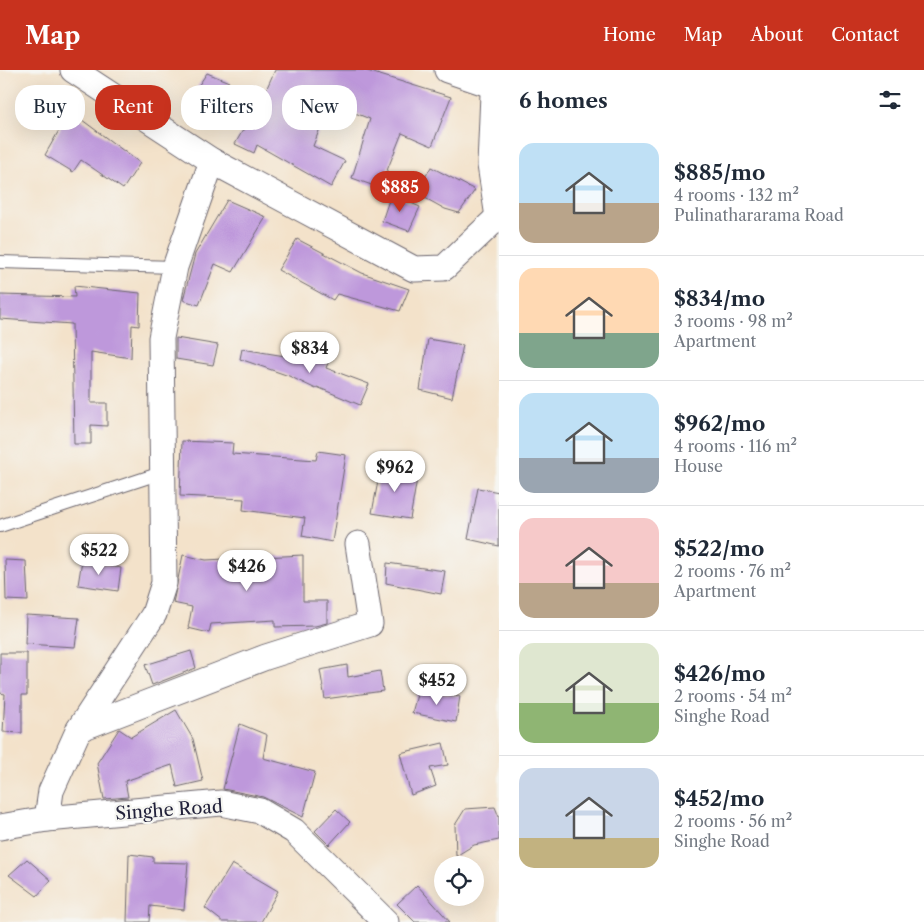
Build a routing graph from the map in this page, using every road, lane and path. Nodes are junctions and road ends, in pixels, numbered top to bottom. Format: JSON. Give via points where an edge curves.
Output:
{"nodes":[{"id":1,"x":73,"y":70,"type":"edge"},
{"id":2,"x":447,"y":70,"type":"edge"},
{"id":3,"x":494,"y":78,"type":"edge"},
{"id":4,"x":212,"y":161,"type":"junction"},
{"id":5,"x":499,"y":217,"type":"edge"},
{"id":6,"x":0,"y":262,"type":"edge"},
{"id":7,"x":175,"y":267,"type":"junction"},
{"id":8,"x":164,"y":472,"type":"junction"},
{"id":9,"x":0,"y":526,"type":"edge"},
{"id":10,"x":358,"y":544,"type":"dead end"},
{"id":11,"x":79,"y":729,"type":"junction"},
{"id":12,"x":47,"y":819,"type":"junction"},
{"id":13,"x":0,"y":827,"type":"edge"},
{"id":14,"x":386,"y":922,"type":"edge"}],
"edges":[{"from":1,"to":4,"type":"street"},
{"from":2,"to":3,"type":"street"},
{"from":3,"to":5,"type":"street","via":[[490,165]]},
{"from":4,"to":5,"type":"street","via":[[414,269],[444,268]]},
{"from":4,"to":7,"type":"street"},
{"from":6,"to":7,"type":"lane"},
{"from":7,"to":8,"type":"street","via":[[161,338]]},
{"from":8,"to":9,"type":"lane"},
{"from":8,"to":11,"type":"street","via":[[164,583],[154,614]]},
{"from":10,"to":11,"type":"street","via":[[370,624],[266,657]]},
{"from":11,"to":12,"type":"street","via":[[51,790]]},
{"from":12,"to":13,"type":"street","name":"Singhe Road"},
{"from":12,"to":14,"type":"street","name":"Singhe Road","via":[[221,803],[260,811],[294,831]]}]}
